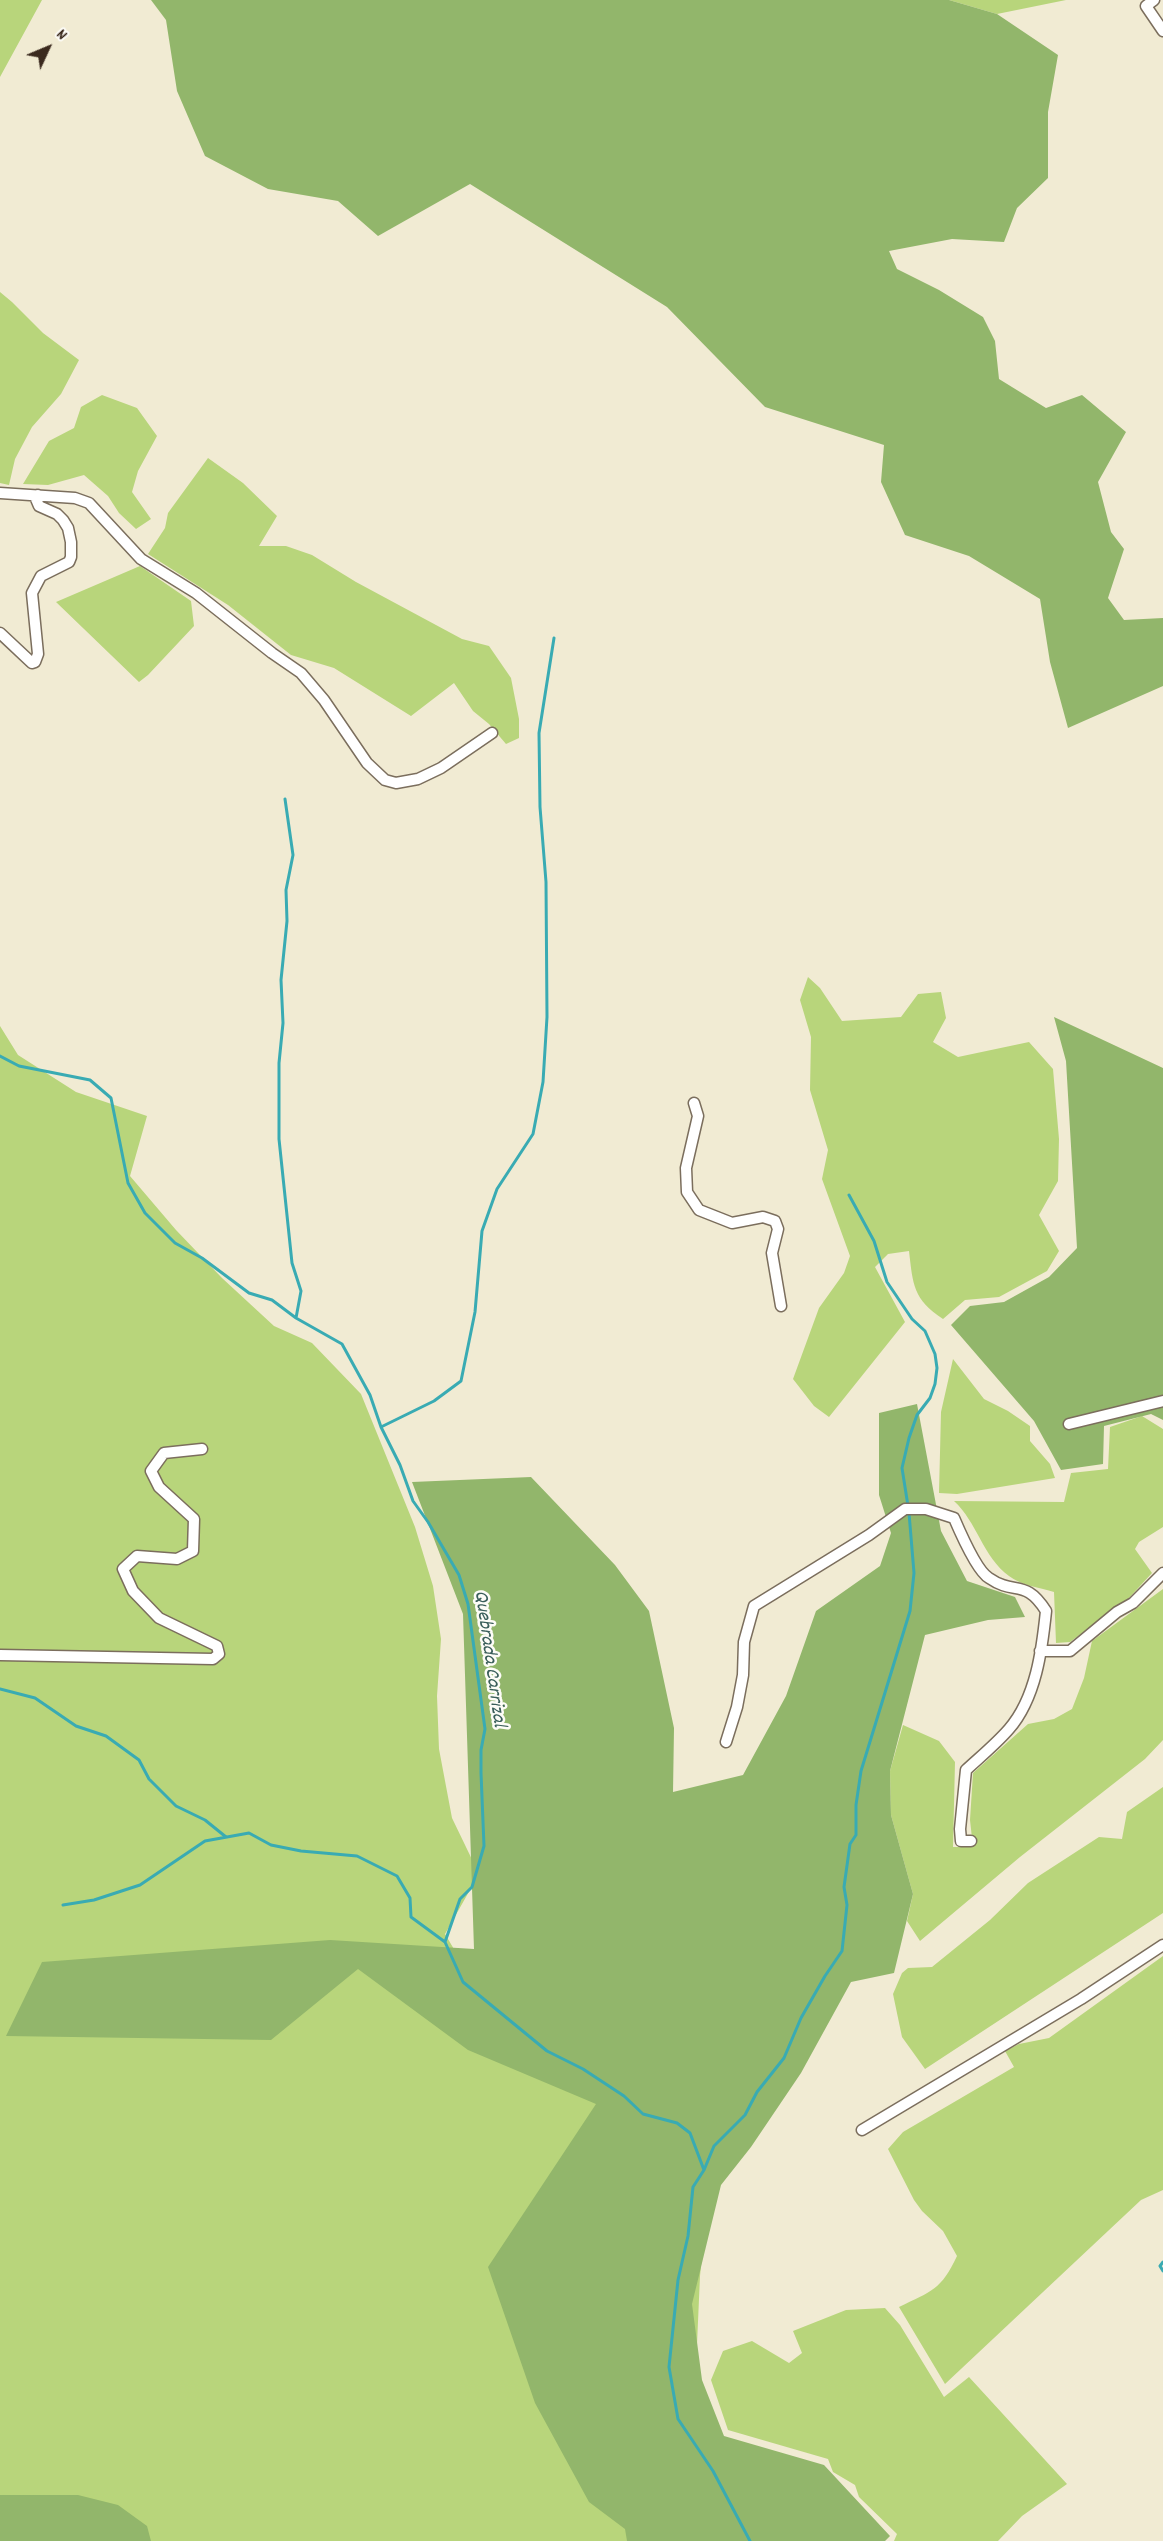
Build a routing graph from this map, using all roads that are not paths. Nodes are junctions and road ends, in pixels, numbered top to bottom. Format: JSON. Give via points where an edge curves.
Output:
{"nodes":[{"id":1,"x":1154,"y":0,"type":"edge"},
{"id":2,"x":1163,"y":31,"type":"edge"},
{"id":3,"x":0,"y":493,"type":"edge"},
{"id":4,"x":38,"y":495,"type":"junction"},
{"id":5,"x":0,"y":633,"type":"edge"},
{"id":6,"x":492,"y":733,"type":"dead end"},
{"id":7,"x":694,"y":1102,"type":"dead end"},
{"id":8,"x":781,"y":1306,"type":"dead end"},
{"id":9,"x":1163,"y":1401,"type":"edge"},
{"id":10,"x":1069,"y":1424,"type":"dead end"},
{"id":11,"x":202,"y":1449,"type":"dead end"},
{"id":12,"x":1163,"y":1573,"type":"edge"},
{"id":13,"x":1040,"y":1652,"type":"junction"},
{"id":14,"x":0,"y":1654,"type":"edge"},
{"id":15,"x":726,"y":1742,"type":"dead end"},
{"id":16,"x":971,"y":1841,"type":"dead end"},
{"id":17,"x":1163,"y":1945,"type":"edge"},
{"id":18,"x":862,"y":2130,"type":"dead end"}],
"edges":[{"from":1,"to":2,"type":"street","via":[[1146,6]]},
{"from":3,"to":4,"type":"street"},
{"from":4,"to":5,"type":"street","via":[[39,506],[57,514],[68,528],[71,557],[69,562],[41,576],[32,593],[38,654],[35,662]]},
{"from":4,"to":6,"type":"street","via":[[89,503],[141,559],[196,593],[301,673],[367,763],[385,780],[396,783],[441,768]]},
{"from":7,"to":8,"type":"street","via":[[698,1116],[686,1168],[687,1192],[699,1210],[732,1223],[763,1217],[775,1221],[778,1229],[772,1253]]},
{"from":9,"to":10,"type":"street"},
{"from":11,"to":14,"type":"street","via":[[164,1453],[151,1471],[159,1487],[195,1519],[193,1551],[177,1559],[137,1556],[123,1569],[133,1591],[159,1618],[217,1646],[219,1654],[213,1659]]},
{"from":12,"to":13,"type":"street","via":[[1133,1603],[1070,1652]]},
{"from":13,"to":15,"type":"street","via":[[1046,1611],[1037,1597],[1025,1589],[1004,1586],[986,1577],[954,1518],[926,1509],[905,1509],[754,1606],[744,1642],[737,1707]]},
{"from":13,"to":16,"type":"street","via":[[1034,1683],[1010,1727],[966,1770],[960,1829],[961,1841]]},
{"from":17,"to":18,"type":"street","via":[[1090,1994]]}]}
